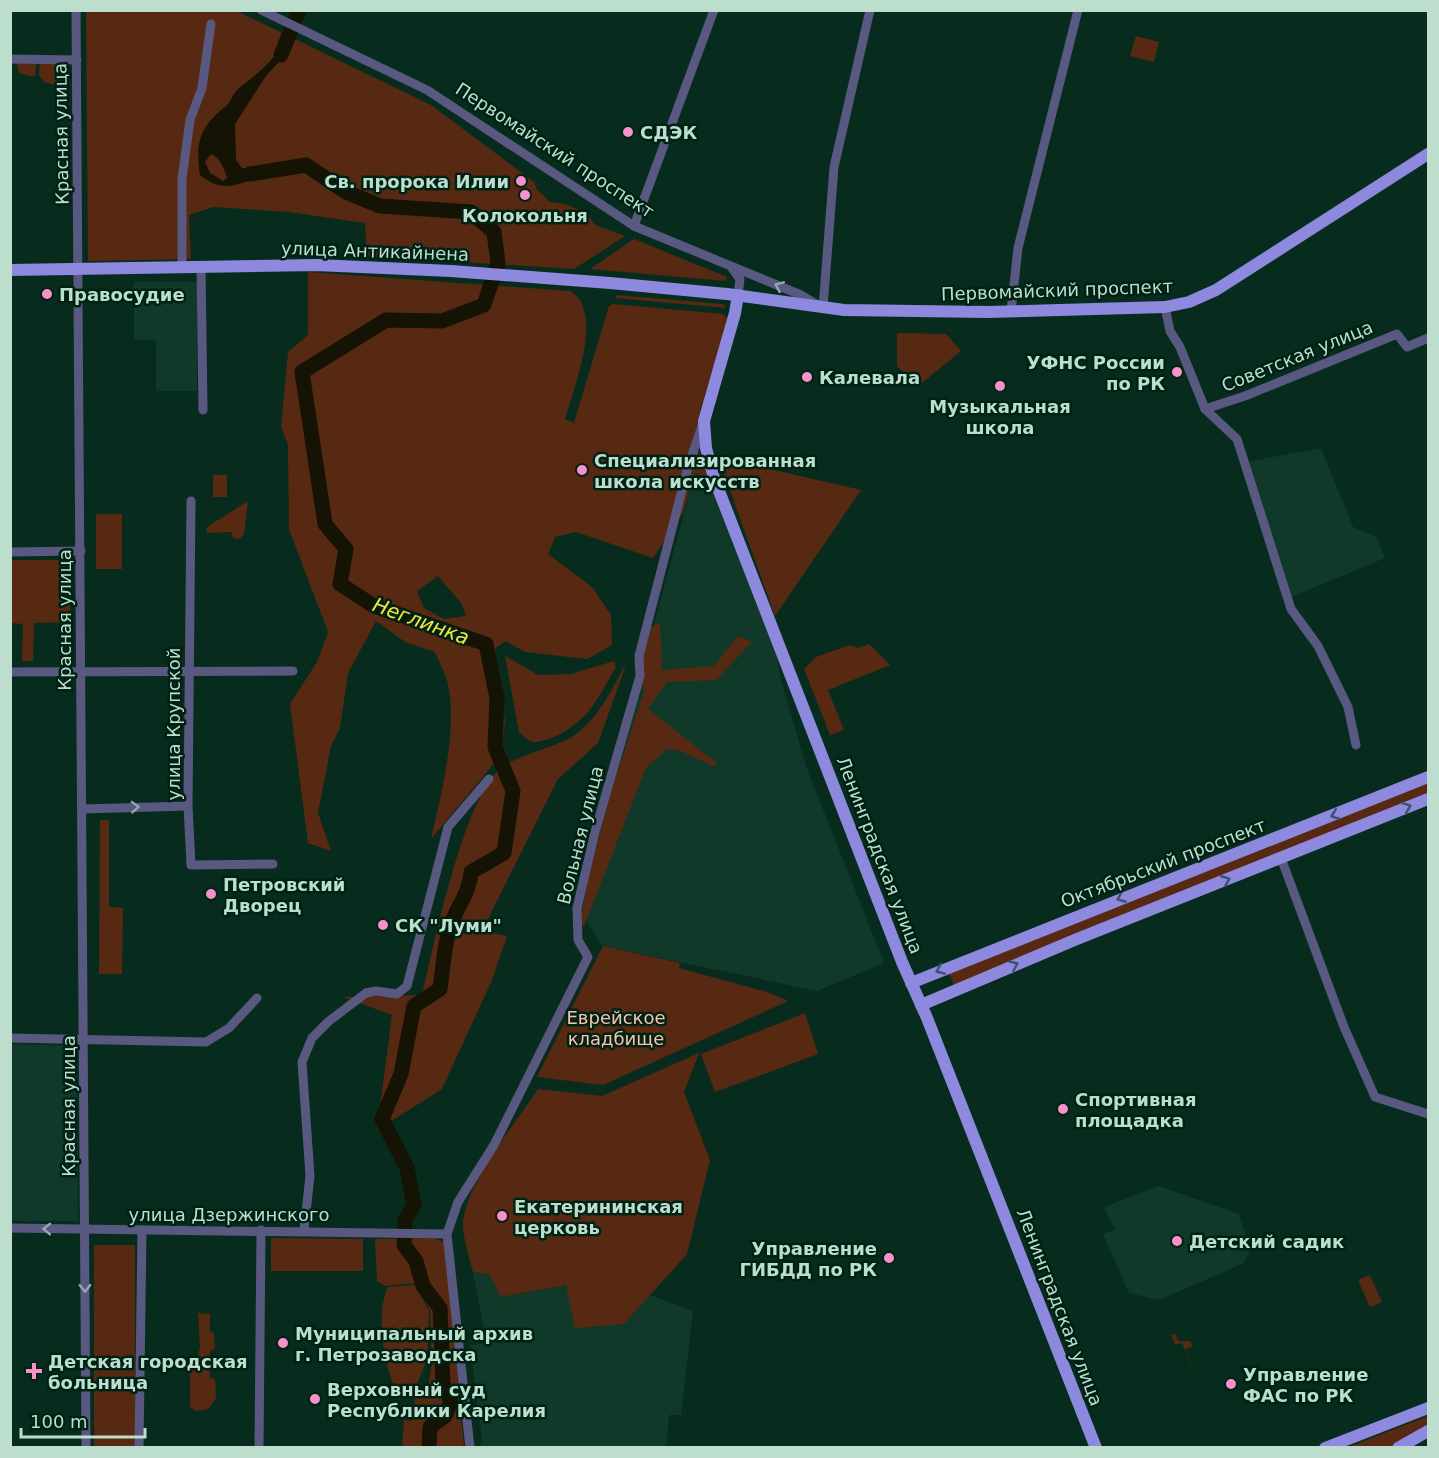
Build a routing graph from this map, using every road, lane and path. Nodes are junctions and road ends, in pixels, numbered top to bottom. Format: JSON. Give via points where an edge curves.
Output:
{"nodes":[{"id":1,"x":76,"y":10,"type":"edge"},
{"id":2,"x":261,"y":10,"type":"edge"},
{"id":3,"x":714,"y":10,"type":"edge"},
{"id":4,"x":870,"y":10,"type":"edge"},
{"id":5,"x":1078,"y":10,"type":"edge"},
{"id":6,"x":211,"y":24,"type":"dead end"},
{"id":7,"x":10,"y":59,"type":"edge"},
{"id":8,"x":77,"y":60,"type":"junction"},
{"id":9,"x":1428,"y":154,"type":"edge"},
{"id":10,"x":634,"y":226,"type":"junction"},
{"id":11,"x":201,"y":266,"type":"junction"},
{"id":12,"x":182,"y":267,"type":"junction"},
{"id":13,"x":732,"y":268,"type":"junction"},
{"id":14,"x":79,"y":269,"type":"junction"},
{"id":15,"x":10,"y":270,"type":"edge"},
{"id":16,"x":738,"y":295,"type":"junction"},
{"id":17,"x":1166,"y":307,"type":"junction"},
{"id":18,"x":823,"y":308,"type":"junction"},
{"id":19,"x":1011,"y":311,"type":"junction"},
{"id":20,"x":1428,"y":338,"type":"edge"},
{"id":21,"x":1205,"y":409,"type":"junction"},
{"id":22,"x":203,"y":410,"type":"dead end"},
{"id":23,"x":704,"y":421,"type":"junction"},
{"id":24,"x":190,"y":501,"type":"dead end"},
{"id":25,"x":81,"y":550,"type":"junction"},
{"id":26,"x":10,"y":552,"type":"edge"},
{"id":27,"x":293,"y":671,"type":"dead end"},
{"id":28,"x":10,"y":672,"type":"edge"},
{"id":29,"x":81,"y":672,"type":"junction"},
{"id":30,"x":190,"y":672,"type":"junction"},
{"id":31,"x":1356,"y":745,"type":"dead end"},
{"id":32,"x":1428,"y":777,"type":"edge"},
{"id":33,"x":489,"y":779,"type":"dead end"},
{"id":34,"x":1428,"y":799,"type":"edge"},
{"id":35,"x":188,"y":806,"type":"junction"},
{"id":36,"x":82,"y":809,"type":"junction"},
{"id":37,"x":1281,"y":858,"type":"junction"},
{"id":38,"x":273,"y":864,"type":"dead end"},
{"id":39,"x":911,"y":983,"type":"junction"},
{"id":40,"x":257,"y":998,"type":"dead end"},
{"id":41,"x":921,"y":1005,"type":"junction"},
{"id":42,"x":10,"y":1038,"type":"edge"},
{"id":43,"x":85,"y":1040,"type":"junction"},
{"id":44,"x":1428,"y":1114,"type":"edge"},
{"id":45,"x":10,"y":1228,"type":"edge"},
{"id":46,"x":84,"y":1230,"type":"junction"},
{"id":47,"x":146,"y":1230,"type":"junction"},
{"id":48,"x":261,"y":1230,"type":"junction"},
{"id":49,"x":304,"y":1230,"type":"junction"},
{"id":50,"x":447,"y":1234,"type":"junction"},
{"id":51,"x":1428,"y":1408,"type":"edge"},
{"id":52,"x":1428,"y":1431,"type":"edge"},
{"id":53,"x":86,"y":1448,"type":"edge"},
{"id":54,"x":139,"y":1448,"type":"edge"},
{"id":55,"x":259,"y":1448,"type":"edge"},
{"id":56,"x":470,"y":1448,"type":"edge"},
{"id":57,"x":1096,"y":1448,"type":"edge"},
{"id":58,"x":1325,"y":1448,"type":"edge"},
{"id":59,"x":1398,"y":1448,"type":"edge"}],
"edges":[{"from":1,"to":8,"type":"street","name":"Красная улица"},
{"from":2,"to":10,"type":"street","name":"Первомайский проспект","via":[[427,90]]},
{"from":3,"to":10,"type":"street"},
{"from":4,"to":18,"type":"street","via":[[834,167]]},
{"from":5,"to":19,"type":"street","via":[[1018,248]]},
{"from":6,"to":12,"type":"street","via":[[182,179]]},
{"from":7,"to":8,"type":"street"},
{"from":8,"to":14,"type":"street","name":"Красная улица"},
{"from":9,"to":17,"type":"main road","name":"Первомайский проспект","via":[[1216,290]]},
{"from":10,"to":13,"type":"street","name":"Первомайский проспект"},
{"from":11,"to":12,"type":"main road","name":"улица Антикайнена"},
{"from":11,"to":16,"type":"main road","name":"улица Антикайнена","via":[[316,265],[451,271]]},
{"from":11,"to":22,"type":"street"},
{"from":12,"to":14,"type":"main road","name":"улица Антикайнена"},
{"from":13,"to":16,"type":"street","name":"Ленинградская улица","via":[[740,279]]},
{"from":18,"to":13,"type":"street","name":"Первомайский проспект","one_way":true,"via":[[801,295]]},
{"from":14,"to":15,"type":"main road","name":"улица Антикайнена"},
{"from":14,"to":25,"type":"street","name":"Красная улица"},
{"from":16,"to":18,"type":"main road","name":"Первомайский проспект"},
{"from":16,"to":23,"type":"main road","name":"Ленинградская улица"},
{"from":17,"to":19,"type":"main road","name":"Первомайский проспект"},
{"from":17,"to":21,"type":"street","via":[[1170,331]]},
{"from":18,"to":19,"type":"main road","name":"Первомайский проспект"},
{"from":20,"to":21,"type":"street","name":"Советская улица","via":[[1407,347],[1397,334]]},
{"from":21,"to":31,"type":"street","via":[[1237,439],[1291,609],[1318,645],[1348,707]]},
{"from":23,"to":39,"type":"main road","name":"Ленинградская улица","via":[[714,478]]},
{"from":23,"to":50,"type":"street","name":"Вольная улица","via":[[641,645],[640,676],[595,832],[578,908],[578,940],[588,957],[494,1145],[458,1202]]},
{"from":24,"to":30,"type":"street","name":"улица Крупской"},
{"from":25,"to":26,"type":"street"},
{"from":25,"to":29,"type":"street","name":"Красная улица"},
{"from":27,"to":30,"type":"street"},
{"from":28,"to":29,"type":"street"},
{"from":29,"to":30,"type":"street"},
{"from":29,"to":36,"type":"street","name":"Красная улица"},
{"from":30,"to":35,"type":"street","name":"улица Крупской"},
{"from":32,"to":39,"type":"main road","name":"Октябрьский проспект","one_way":true},
{"from":33,"to":49,"type":"street","via":[[448,827],[407,986],[397,994],[366,993],[312,1038],[302,1062],[310,1176]]},
{"from":37,"to":34,"type":"main road","name":"Октябрьский проспект","one_way":true},
{"from":36,"to":35,"type":"street","one_way":true},
{"from":35,"to":38,"type":"street","name":"улица Крупской","via":[[191,865]]},
{"from":36,"to":43,"type":"street","name":"Красная улица"},
{"from":41,"to":37,"type":"main road","name":"Октябрьский проспект","one_way":true},
{"from":37,"to":44,"type":"street","via":[[1344,1027],[1375,1097]]},
{"from":39,"to":41,"type":"main road","name":"Ленинградская улица"},
{"from":40,"to":43,"type":"street","via":[[229,1028],[206,1042]]},
{"from":41,"to":57,"type":"main road","name":"Ленинградская улица"},
{"from":42,"to":43,"type":"street"},
{"from":43,"to":46,"type":"street","name":"Красная улица"},
{"from":46,"to":45,"type":"street","name":"улица Дзержинского","one_way":true},
{"from":46,"to":47,"type":"street","name":"улица Дзержинского"},
{"from":46,"to":53,"type":"street","name":"Красная улица","one_way":true},
{"from":47,"to":48,"type":"street","name":"улица Дзержинского"},
{"from":47,"to":54,"type":"street"},
{"from":48,"to":49,"type":"street","name":"улица Дзержинского"},
{"from":48,"to":55,"type":"street"},
{"from":49,"to":50,"type":"street","name":"улица Дзержинского"},
{"from":50,"to":56,"type":"street","name":"Вольная улица"},
{"from":51,"to":58,"type":"main road"},
{"from":52,"to":59,"type":"main road"}]}
